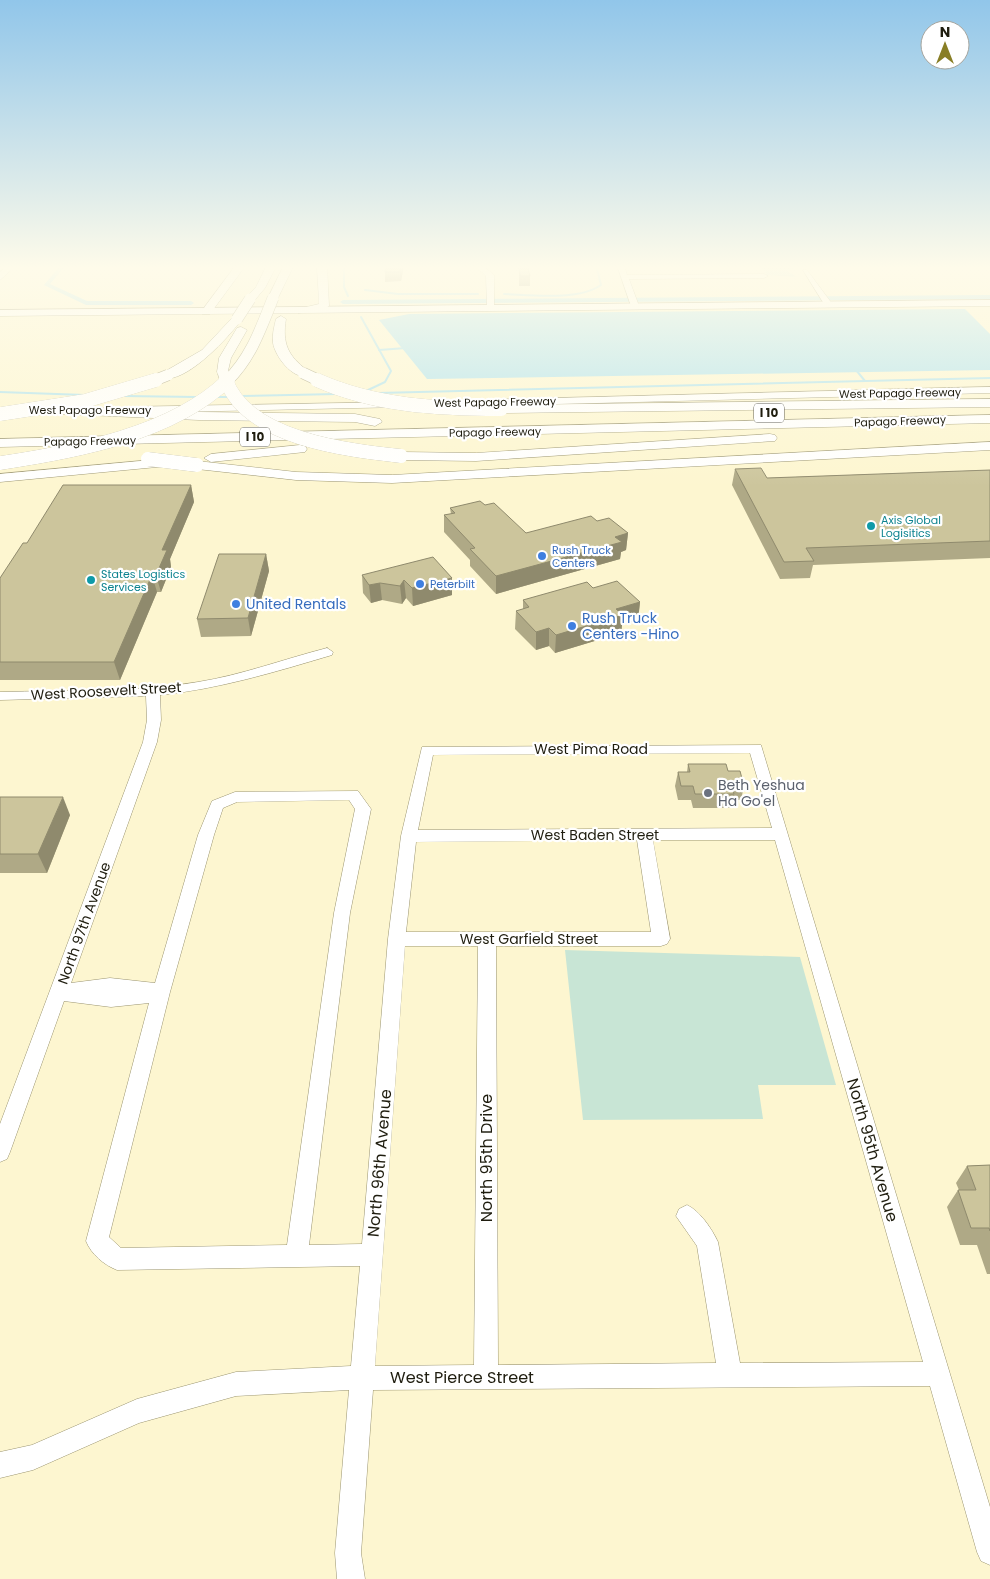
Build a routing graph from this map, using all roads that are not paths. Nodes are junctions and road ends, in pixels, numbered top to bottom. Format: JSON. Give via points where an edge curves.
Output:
{"nodes":[{"id":1,"x":223,"y":339,"type":"edge"},
{"id":2,"x":233,"y":339,"type":"edge"},
{"id":3,"x":254,"y":339,"type":"edge"},
{"id":4,"x":278,"y":339,"type":"edge"},
{"id":5,"x":990,"y":390,"type":"edge"},
{"id":6,"x":990,"y":403,"type":"edge"},
{"id":7,"x":990,"y":407,"type":"edge"},
{"id":8,"x":0,"y":409,"type":"edge"},
{"id":9,"x":46,"y":410,"type":"junction"},
{"id":10,"x":0,"y":414,"type":"edge"},
{"id":11,"x":990,"y":419,"type":"edge"},
{"id":12,"x":375,"y":422,"type":"junction"},
{"id":13,"x":990,"y":425,"type":"edge"},
{"id":14,"x":0,"y":431,"type":"edge"},
{"id":15,"x":510,"y":431,"type":"junction"},
{"id":16,"x":0,"y":443,"type":"edge"},
{"id":17,"x":990,"y":446,"type":"edge"},
{"id":18,"x":0,"y":451,"type":"edge"},
{"id":19,"x":0,"y":463,"type":"edge"},
{"id":20,"x":0,"y":478,"type":"edge"},
{"id":21,"x":327,"y":652,"type":"dead end"},
{"id":22,"x":153,"y":692,"type":"junction"},
{"id":23,"x":0,"y":696,"type":"edge"},
{"id":24,"x":756,"y":748,"type":"joint"},
{"id":25,"x":427,"y":750,"type":"joint"},
{"id":26,"x":644,"y":834,"type":"junction"},
{"id":27,"x":781,"y":834,"type":"junction"},
{"id":28,"x":409,"y":836,"type":"junction"},
{"id":29,"x":397,"y":939,"type":"junction"},
{"id":30,"x":487,"y":939,"type":"junction"},
{"id":31,"x":161,"y":992,"type":"junction"},
{"id":32,"x":58,"y":993,"type":"junction"},
{"id":33,"x":0,"y":1152,"type":"edge"},
{"id":34,"x":688,"y":1216,"type":"dead end"},
{"id":35,"x":372,"y":1254,"type":"junction"},
{"id":36,"x":297,"y":1256,"type":"junction"},
{"id":37,"x":938,"y":1374,"type":"junction"},
{"id":38,"x":730,"y":1376,"type":"junction"},
{"id":39,"x":486,"y":1377,"type":"junction"},
{"id":40,"x":362,"y":1378,"type":"junction"},
{"id":41,"x":0,"y":1465,"type":"edge"},
{"id":42,"x":990,"y":1552,"type":"edge"},
{"id":43,"x":351,"y":1579,"type":"edge"}],
"edges":[{"from":1,"to":10,"type":"highway","bridge":true,"via":[[168,374],[130,388],[85,400]]},
{"from":2,"to":13,"type":"highway","bridge":true,"via":[[223,372],[236,400],[254,415],[275,427],[311,440],[401,456],[476,457]]},
{"from":3,"to":19,"type":"highway","bridge":true,"via":[[242,364],[222,386],[166,419],[122,436],[59,453]]},
{"from":4,"to":6,"type":"highway","bridge":true,"via":[[281,351],[303,373],[335,388],[391,402],[446,408]]},
{"from":5,"to":9,"type":"main road","name":"West Papago Freeway"},
{"from":7,"to":12,"type":"highway","name":"Papago Freeway","number":"I 10"},
{"from":8,"to":9,"type":"main road","name":"West Papago Freeway"},
{"from":9,"to":12,"type":"highway","via":[[355,418]]},
{"from":11,"to":15,"type":"highway","name":"Papago Freeway","number":"I 10"},
{"from":12,"to":14,"type":"highway","name":"Papago Freeway","number":"I 10"},
{"from":15,"to":16,"type":"highway","name":"Papago Freeway","number":"I 10"},
{"from":15,"to":20,"type":"highway"},
{"from":17,"to":18,"type":"highway","bridge":true,"via":[[399,479],[296,476],[148,458]]},
{"from":21,"to":22,"type":"street","name":"West Roosevelt Street","via":[[206,684]]},
{"from":22,"to":23,"type":"street","name":"West Roosevelt Street"},
{"from":22,"to":32,"type":"street","name":"North 97th Avenue","via":[[154,720],[150,742]]},
{"from":24,"to":25,"type":"street","name":"West Pima Road"},
{"from":24,"to":27,"type":"street","name":"North 95th Avenue"},
{"from":25,"to":28,"type":"street","name":"North 96th Avenue"},
{"from":26,"to":27,"type":"street","name":"West Baden Street"},
{"from":26,"to":28,"type":"street","name":"West Baden Street"},
{"from":26,"to":30,"type":"street","name":"West Garfield Street","via":[[661,939]]},
{"from":27,"to":37,"type":"street","name":"North 95th Avenue"},
{"from":28,"to":29,"type":"street","name":"North 96th Avenue"},
{"from":29,"to":30,"type":"street","name":"West Garfield Street"},
{"from":29,"to":35,"type":"street","name":"North 96th Avenue"},
{"from":30,"to":39,"type":"street","name":"North 95th Drive"},
{"from":31,"to":32,"type":"street","via":[[134,999],[90,1000]]},
{"from":31,"to":36,"type":"street","via":[[98,1240],[117,1259]]},
{"from":31,"to":36,"type":"street","via":[[216,805],[235,797],[353,796],[364,809],[342,912]]},
{"from":32,"to":33,"type":"street","name":"North 97th Avenue"},
{"from":34,"to":38,"type":"street","via":[[708,1242]]},
{"from":35,"to":36,"type":"street"},
{"from":35,"to":40,"type":"street","name":"North 96th Avenue"},
{"from":37,"to":38,"type":"street","name":"West Pierce Street"},
{"from":37,"to":42,"type":"street","name":"North 95th Avenue"},
{"from":38,"to":39,"type":"street","name":"West Pierce Street"},
{"from":39,"to":40,"type":"street","name":"West Pierce Street"},
{"from":40,"to":41,"type":"street","name":"West Pierce Street","via":[[236,1384],[138,1411],[33,1457]]},
{"from":40,"to":43,"type":"street","name":"North 96th Avenue","via":[[348,1553]]}]}
